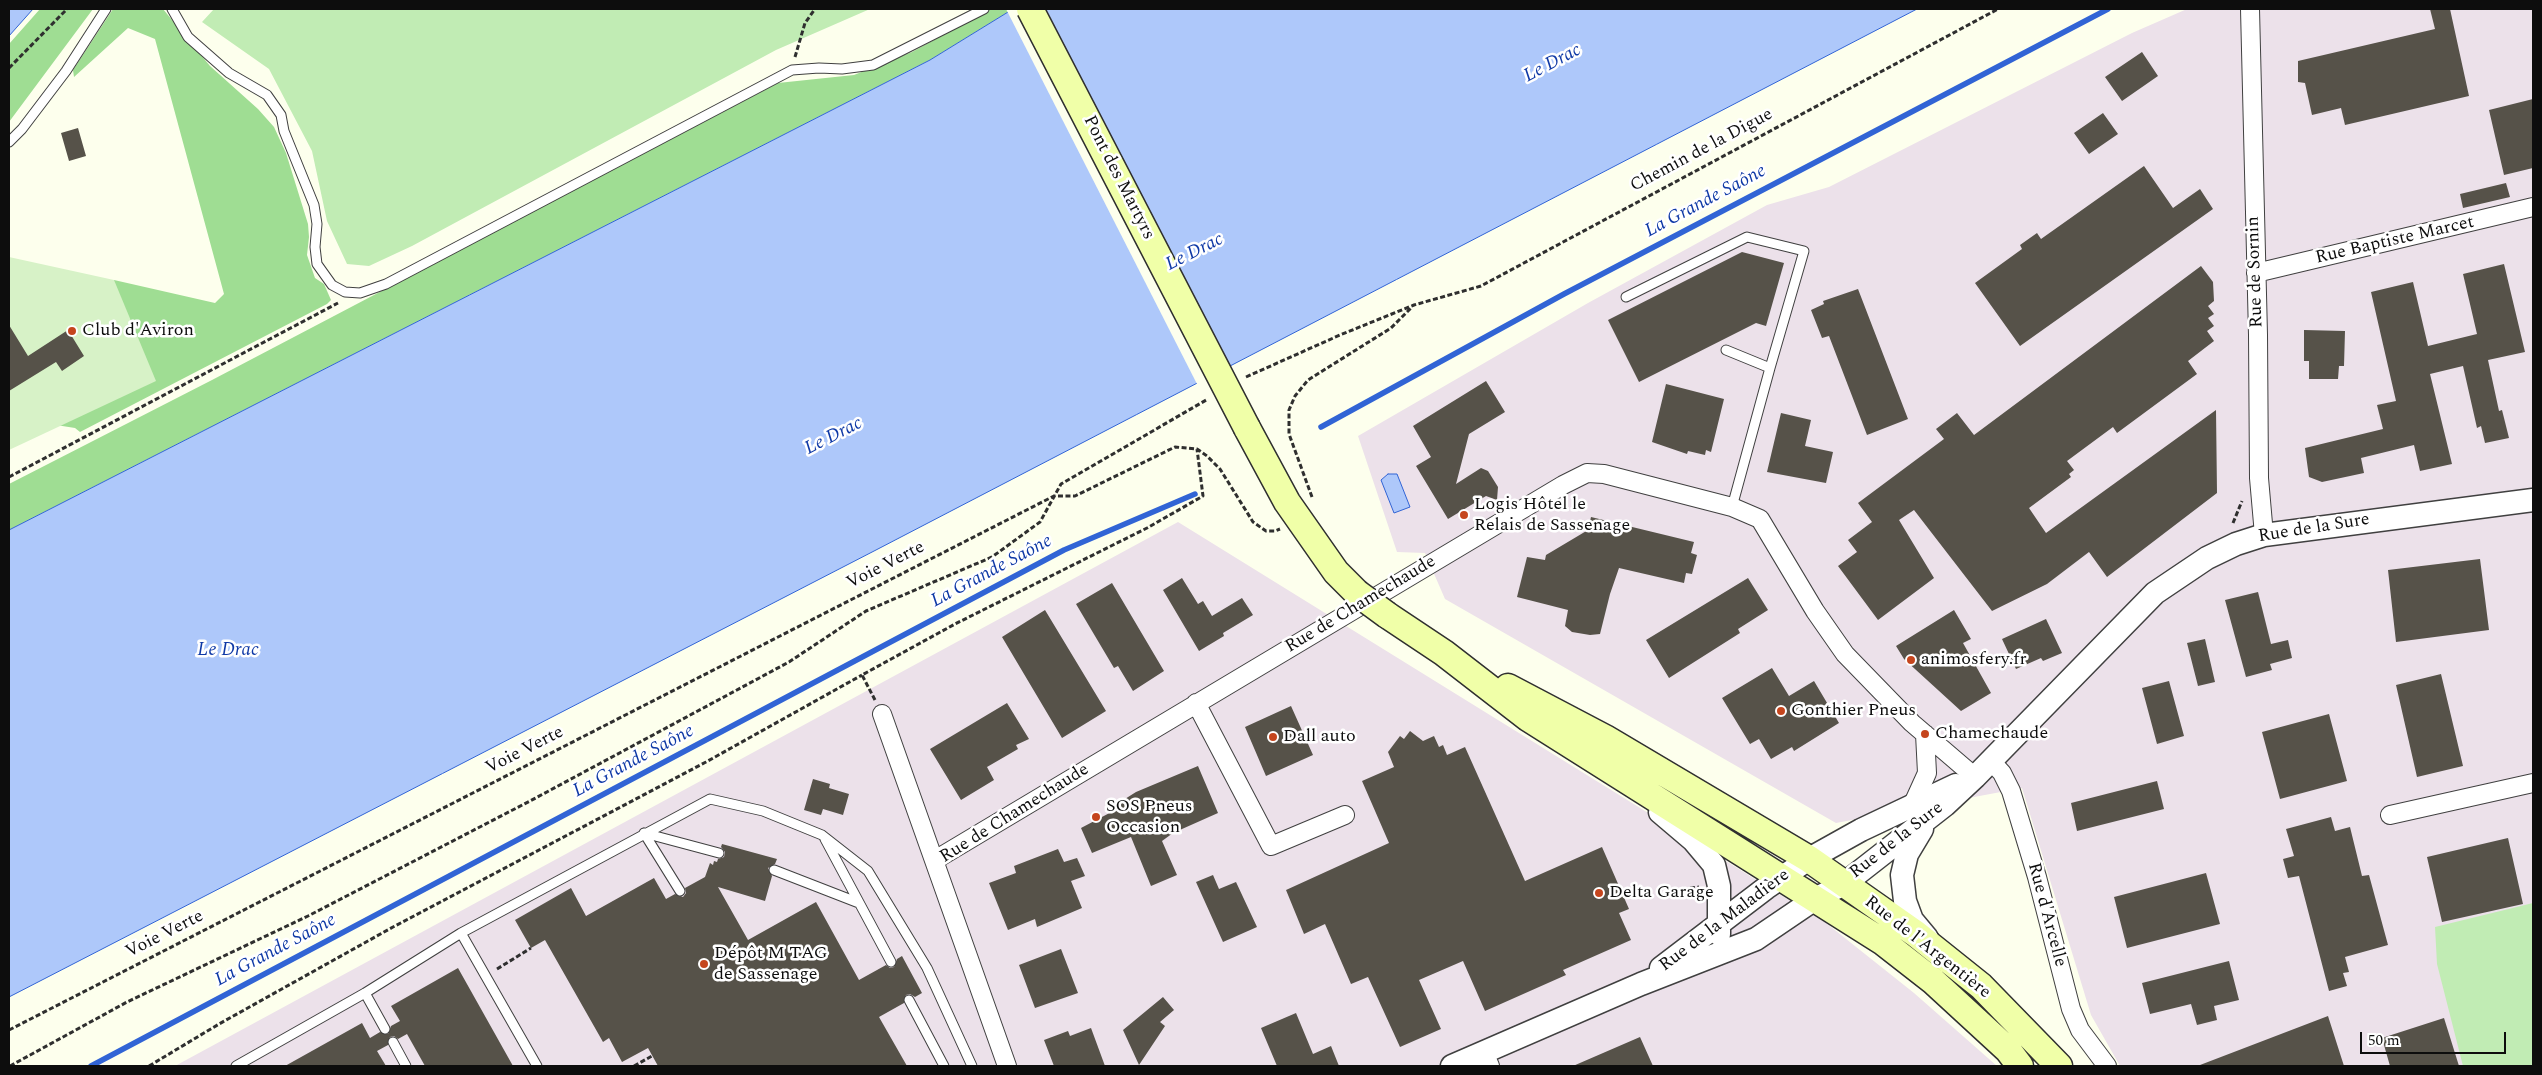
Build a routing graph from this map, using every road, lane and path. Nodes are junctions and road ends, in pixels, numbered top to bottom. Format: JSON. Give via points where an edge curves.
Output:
{"nodes":[{"id":1,"x":67,"y":9,"type":"edge"},
{"id":2,"x":106,"y":9,"type":"edge"},
{"id":3,"x":172,"y":9,"type":"edge"},
{"id":4,"x":815,"y":9,"type":"edge"},
{"id":5,"x":984,"y":9,"type":"edge"},
{"id":6,"x":1030,"y":9,"type":"edge"},
{"id":7,"x":1998,"y":9,"type":"edge"},
{"id":8,"x":2250,"y":9,"type":"edge"},
{"id":9,"x":9,"y":68,"type":"edge"},
{"id":10,"x":792,"y":70,"type":"junction"},
{"id":11,"x":9,"y":142,"type":"edge"},
{"id":12,"x":2533,"y":207,"type":"edge"},
{"id":13,"x":2256,"y":273,"type":"junction"},
{"id":14,"x":345,"y":292,"type":"junction"},
{"id":15,"x":1626,"y":297,"type":"dead end"},
{"id":16,"x":1726,"y":350,"type":"dead end"},
{"id":17,"x":1770,"y":368,"type":"junction"},
{"id":18,"x":1197,"y":449,"type":"junction"},
{"id":19,"x":9,"y":477,"type":"edge"},
{"id":20,"x":1054,"y":496,"type":"junction"},
{"id":21,"x":1313,"y":500,"type":"dead end"},
{"id":22,"x":2533,"y":500,"type":"edge"},
{"id":23,"x":1732,"y":507,"type":"junction"},
{"id":24,"x":1284,"y":526,"type":"dead end"},
{"id":25,"x":2264,"y":535,"type":"junction"},
{"id":26,"x":1444,"y":653,"type":"junction"},
{"id":27,"x":862,"y":675,"type":"junction"},
{"id":28,"x":1196,"y":703,"type":"junction"},
{"id":29,"x":882,"y":714,"type":"joint"},
{"id":30,"x":1924,"y":734,"type":"junction"},
{"id":31,"x":1991,"y":761,"type":"junction"},
{"id":32,"x":1617,"y":774,"type":"junction"},
{"id":33,"x":1975,"y":777,"type":"junction"},
{"id":34,"x":2533,"y":783,"type":"edge"},
{"id":35,"x":1919,"y":812,"type":"junction"},
{"id":36,"x":1344,"y":815,"type":"dead end"},
{"id":37,"x":2390,"y":815,"type":"dead end"},
{"id":38,"x":644,"y":833,"type":"junction"},
{"id":39,"x":822,"y":835,"type":"junction"},
{"id":40,"x":720,"y":853,"type":"dead end"},
{"id":41,"x":1809,"y":859,"type":"junction"},
{"id":42,"x":935,"y":860,"type":"junction"},
{"id":43,"x":774,"y":870,"type":"dead end"},
{"id":44,"x":1781,"y":878,"type":"junction"},
{"id":45,"x":1844,"y":884,"type":"junction"},
{"id":46,"x":680,"y":891,"type":"dead end"},
{"id":47,"x":1815,"y":899,"type":"junction"},
{"id":48,"x":860,"y":903,"type":"junction"},
{"id":49,"x":1719,"y":924,"type":"junction"},
{"id":50,"x":461,"y":933,"type":"junction"},
{"id":51,"x":531,"y":948,"type":"dead end"},
{"id":52,"x":1720,"y":952,"type":"junction"},
{"id":53,"x":1940,"y":954,"type":"junction"},
{"id":54,"x":890,"y":962,"type":"dead end"},
{"id":55,"x":485,"y":976,"type":"junction"},
{"id":56,"x":1641,"y":984,"type":"junction"},
{"id":57,"x":365,"y":992,"type":"junction"},
{"id":58,"x":909,"y":1000,"type":"dead end"},
{"id":59,"x":385,"y":1029,"type":"dead end"},
{"id":60,"x":9,"y":1030,"type":"edge"},
{"id":61,"x":393,"y":1042,"type":"dead end"},
{"id":62,"x":652,"y":1056,"type":"dead end"},
{"id":63,"x":1487,"y":1059,"type":"edge"},
{"id":64,"x":10,"y":1066,"type":"edge"},
{"id":65,"x":149,"y":1066,"type":"edge"},
{"id":66,"x":236,"y":1066,"type":"edge"},
{"id":67,"x":406,"y":1066,"type":"edge"},
{"id":68,"x":537,"y":1066,"type":"edge"},
{"id":69,"x":634,"y":1066,"type":"edge"},
{"id":70,"x":944,"y":1066,"type":"edge"},
{"id":71,"x":972,"y":1066,"type":"edge"},
{"id":72,"x":1006,"y":1066,"type":"edge"},
{"id":73,"x":1452,"y":1066,"type":"edge"},
{"id":74,"x":2020,"y":1066,"type":"edge"},
{"id":75,"x":2059,"y":1066,"type":"edge"},
{"id":76,"x":2107,"y":1066,"type":"edge"}],
"edges":[{"from":1,"to":9,"type":"path"},
{"from":2,"to":11,"type":"lane","via":[[66,72]]},
{"from":3,"to":14,"type":"lane","via":[[188,36],[230,73],[267,95],[281,114],[284,131],[314,205],[318,224],[317,264],[332,285]]},
{"from":4,"to":10,"type":"path","via":[[805,23]]},
{"from":5,"to":10,"type":"lane","via":[[873,65],[842,70]]},
{"from":6,"to":26,"type":"main road","name":"Pont des Martyrs","bridge":true,"via":[[1247,428],[1298,518],[1336,572],[1357,593]]},
{"from":7,"to":21,"type":"path","name":"Chemin de la Digue","via":[[1480,286],[1414,305],[1390,328],[1308,380],[1289,410],[1289,434]]},
{"from":8,"to":13,"type":"street","name":"Rue de Sornin"},
{"from":10,"to":14,"type":"lane","via":[[386,284],[360,294]]},
{"from":12,"to":13,"type":"street","name":"Rue Baptiste Marcet"},
{"from":13,"to":25,"type":"street","name":"Rue de Sornin","via":[[2259,478]]},
{"from":14,"to":19,"type":"path","via":[[337,303]]},
{"from":15,"to":17,"type":"lane","via":[[1747,237],[1804,251]]},
{"from":16,"to":17,"type":"lane"},
{"from":17,"to":23,"type":"lane"},
{"from":18,"to":20,"type":"path","via":[[1175,447],[1076,496]]},
{"from":18,"to":24,"type":"path","via":[[1220,469],[1253,522],[1266,531]]},
{"from":18,"to":27,"type":"path","via":[[1204,496]]},
{"from":20,"to":60,"type":"path","name":"Voie Verte"},
{"from":20,"to":64,"type":"path","via":[[1040,522],[992,557],[866,610],[788,662],[530,801],[308,916],[127,1002]]},
{"from":22,"to":25,"type":"street","name":"Rue de la Sure"},
{"from":23,"to":28,"type":"street","name":"Rue de Chamechaude","via":[[1604,474],[1587,473]]},
{"from":23,"to":30,"type":"street","name":"Rue de Chamechaude","via":[[1760,519],[1845,654]]},
{"from":25,"to":31,"type":"street","name":"Rue de la Sure","via":[[2207,558],[2155,593]]},
{"from":26,"to":32,"type":"main road","name":"Rue de l'Argentière","via":[[1528,718]]},
{"from":26,"to":41,"type":"main road","name":"Rue de l'Argentière","via":[[1605,738]]},
{"from":27,"to":29,"type":"path"},
{"from":27,"to":65,"type":"path","via":[[706,762],[394,927]]},
{"from":28,"to":36,"type":"street","via":[[1270,846]]},
{"from":28,"to":42,"type":"street","name":"Rue de Chamechaude"},
{"from":29,"to":42,"type":"street"},
{"from":30,"to":33,"type":"street","name":"Rue de Chamechaude"},
{"from":30,"to":35,"type":"street","via":[[1928,753],[1927,773]]},
{"from":31,"to":33,"type":"street","name":"Rue de la Sure"},
{"from":31,"to":76,"type":"street","name":"Rue d'Arcelle","via":[[2012,791],[2071,1009],[2080,1030]]},
{"from":32,"to":44,"type":"main road","name":"Rue de l'Argentière"},
{"from":32,"to":49,"type":"street","via":[[1694,840],[1714,865],[1719,886]]},
{"from":33,"to":35,"type":"street","name":"Rue de la Sure"},
{"from":34,"to":37,"type":"street"},
{"from":35,"to":41,"type":"street","name":"Rue de la Sure","via":[[1861,830]]},
{"from":35,"to":45,"type":"street","name":"Rue de la Sure"},
{"from":35,"to":53,"type":"street","via":[[1902,875],[1904,901],[1912,920]]},
{"from":38,"to":39,"type":"lane","via":[[710,799],[763,811]]},
{"from":38,"to":40,"type":"lane"},
{"from":38,"to":46,"type":"lane"},
{"from":38,"to":50,"type":"lane"},
{"from":39,"to":48,"type":"lane"},
{"from":39,"to":71,"type":"lane","via":[[868,870],[926,968]]},
{"from":41,"to":44,"type":"street","name":"Rue de la Maladière"},
{"from":41,"to":45,"type":"main road","name":"Rue de l'Argentière"},
{"from":42,"to":72,"type":"street","name":"Rue de Chamechaude"},
{"from":43,"to":48,"type":"lane"},
{"from":44,"to":47,"type":"main road","name":"Rue de l'Argentière"},
{"from":44,"to":49,"type":"street","name":"Rue de la Maladière"},
{"from":45,"to":47,"type":"street","name":"Rue de la Sure"},
{"from":45,"to":53,"type":"main road","name":"Rue de l'Argentière"},
{"from":47,"to":52,"type":"street","name":"Rue de la Maladière","via":[[1756,940]]},
{"from":47,"to":74,"type":"main road","name":"Rue de l'Argentière","via":[[1883,942],[1933,981],[2008,1050]]},
{"from":48,"to":54,"type":"lane"},
{"from":49,"to":52,"type":"street"},
{"from":49,"to":56,"type":"street","name":"Rue de la Maladière"},
{"from":50,"to":55,"type":"lane"},
{"from":50,"to":57,"type":"lane"},
{"from":51,"to":55,"type":"path"},
{"from":52,"to":56,"type":"street","name":"Rue de la Maladière"},
{"from":53,"to":75,"type":"main road","name":"Rue de l'Argentière","via":[[1981,986]]},
{"from":55,"to":68,"type":"lane"},
{"from":56,"to":63,"type":"street","name":"Rue de la Maladière"},
{"from":57,"to":59,"type":"lane"},
{"from":57,"to":66,"type":"lane"},
{"from":58,"to":70,"type":"lane"},
{"from":61,"to":67,"type":"lane"},
{"from":62,"to":69,"type":"path"},
{"from":63,"to":73,"type":"street","name":"Rue de la Maladière"}]}
